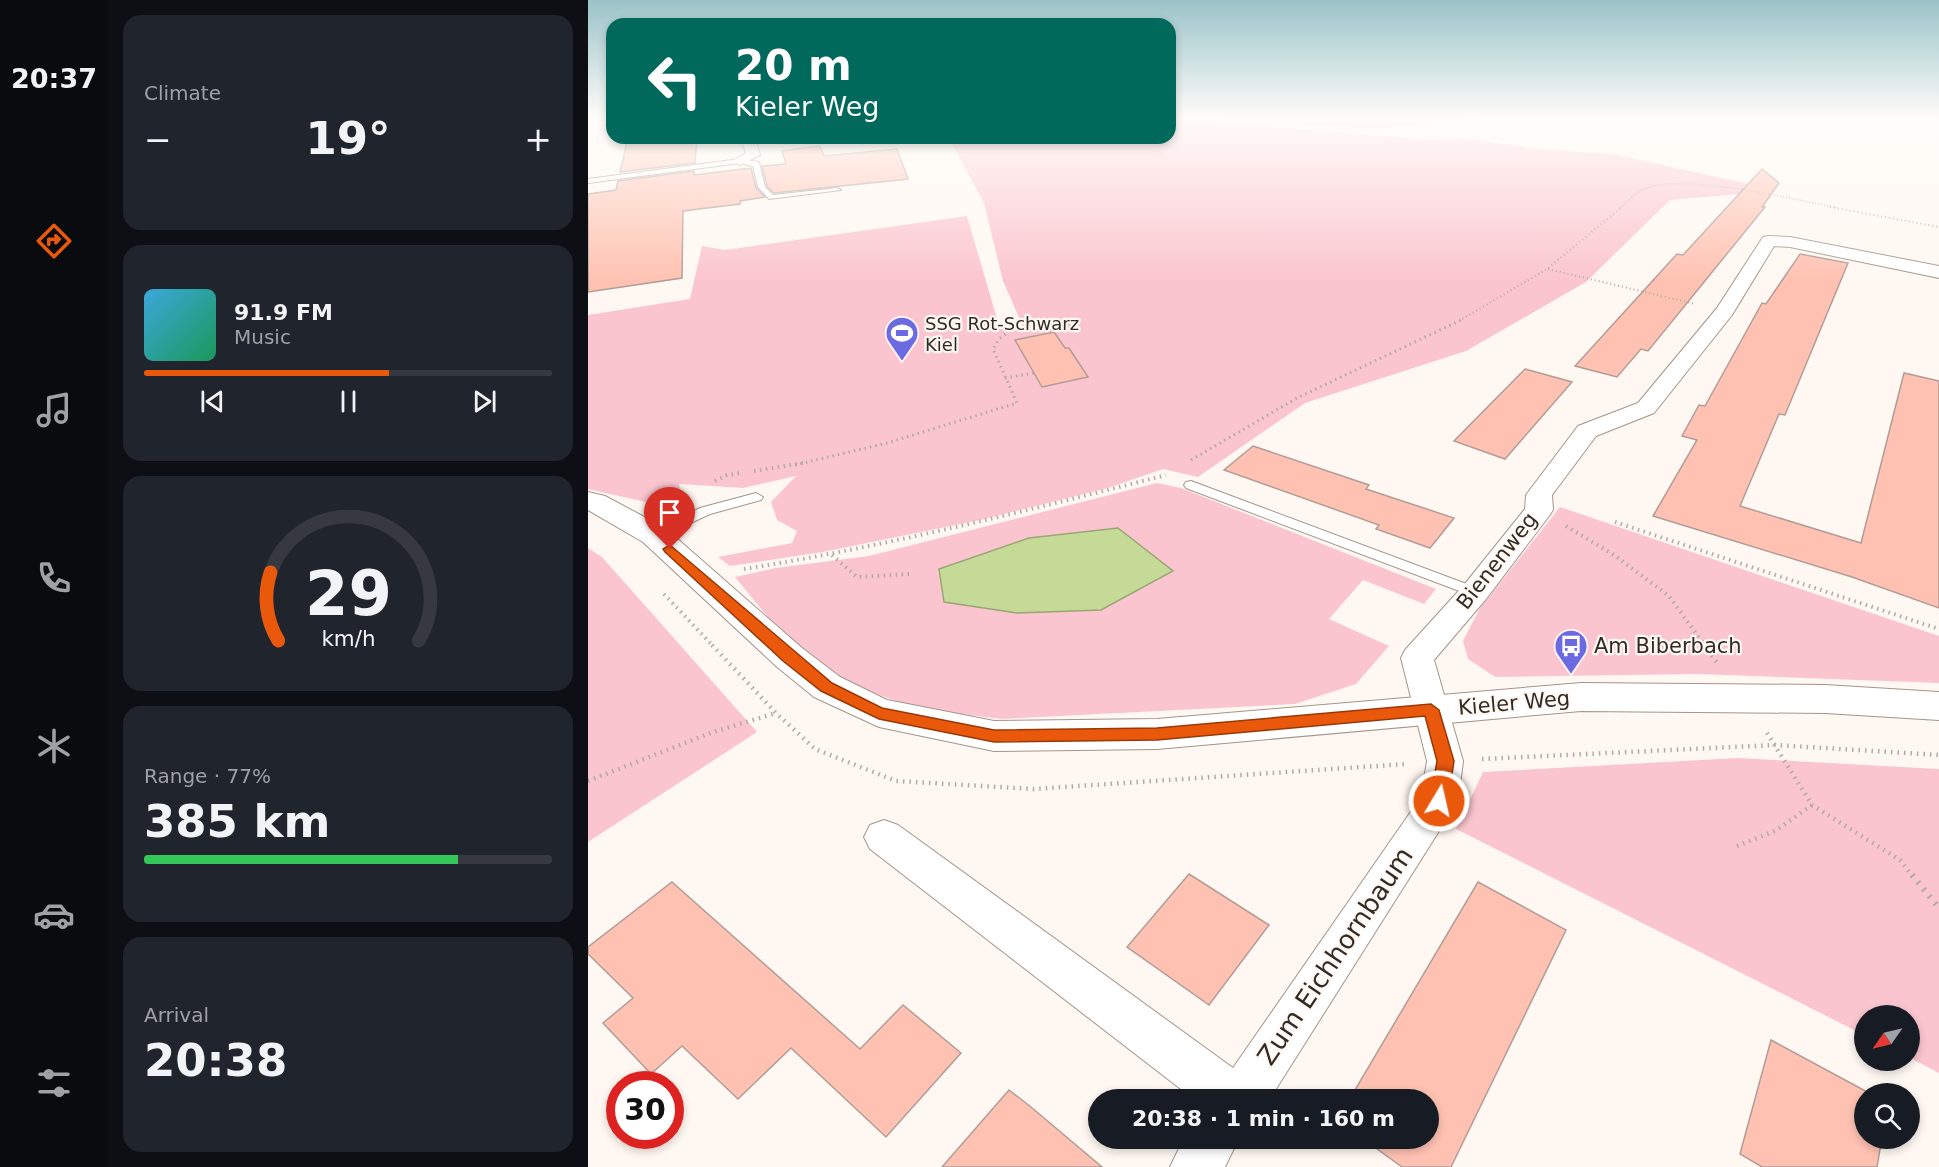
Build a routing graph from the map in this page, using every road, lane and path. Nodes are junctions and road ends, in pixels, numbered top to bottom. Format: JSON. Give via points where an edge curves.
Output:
{"nodes":[{"id":1,"x":653,"y":172,"type":"edge"},
{"id":2,"x":757,"y":172,"type":"edge"},
{"id":3,"x":588,"y":181,"type":"edge"},
{"id":4,"x":837,"y":190,"type":"dead end"},
{"id":5,"x":1939,"y":227,"type":"edge"},
{"id":6,"x":1547,"y":269,"type":"junction"},
{"id":7,"x":1939,"y":272,"type":"edge"},
{"id":8,"x":1725,"y":311,"type":"junction"},
{"id":9,"x":1014,"y":328,"type":"dead end"},
{"id":10,"x":1034,"y":373,"type":"dead end"},
{"id":11,"x":1005,"y":378,"type":"junction"},
{"id":12,"x":1182,"y":466,"type":"dead end"},
{"id":13,"x":1172,"y":471,"type":"dead end"},
{"id":14,"x":1191,"y":485,"type":"dead end"},
{"id":15,"x":710,"y":486,"type":"dead end"},
{"id":16,"x":756,"y":497,"type":"dead end"},
{"id":17,"x":588,"y":501,"type":"edge"},
{"id":18,"x":1615,"y":522,"type":"dead end"},
{"id":19,"x":654,"y":535,"type":"junction"},
{"id":20,"x":832,"y":555,"type":"junction"},
{"id":21,"x":910,"y":574,"type":"dead end"},
{"id":22,"x":701,"y":577,"type":"junction"},
{"id":23,"x":1475,"y":592,"type":"junction"},
{"id":24,"x":1939,"y":629,"type":"edge"},
{"id":25,"x":1939,"y":706,"type":"edge"},
{"id":26,"x":1431,"y":710,"type":"junction"},
{"id":27,"x":776,"y":713,"type":"dead end"},
{"id":28,"x":588,"y":781,"type":"edge"},
{"id":29,"x":1812,"y":806,"type":"dead end"},
{"id":30,"x":884,"y":837,"type":"dead end"},
{"id":31,"x":1737,"y":846,"type":"dead end"},
{"id":32,"x":1223,"y":1089,"type":"edge"},
{"id":33,"x":1245,"y":1089,"type":"edge"},
{"id":34,"x":1207,"y":1149,"type":"edge"},
{"id":35,"x":1196,"y":1167,"type":"edge"}],
"edges":[{"from":1,"to":3,"type":"lane"},
{"from":2,"to":4,"type":"lane","via":[[760,188],[772,197]]},
{"from":5,"to":6,"type":"path","via":[[1726,187],[1664,184],[1642,190]]},
{"from":6,"to":8,"type":"path"},
{"from":6,"to":12,"type":"path","via":[[1446,329],[1297,398]]},
{"from":7,"to":8,"type":"street","name":"Bienenweg","via":[[1769,241]]},
{"from":8,"to":23,"type":"street","name":"Bienenweg","via":[[1646,408],[1587,431],[1539,495],[1539,510]]},
{"from":9,"to":11,"type":"path","via":[[993,349]]},
{"from":10,"to":11,"type":"path"},
{"from":11,"to":15,"type":"path","via":[[1017,403],[907,438],[782,468],[727,474]]},
{"from":13,"to":20,"type":"path","via":[[1162,477],[1005,517]]},
{"from":14,"to":23,"type":"lane"},
{"from":16,"to":19,"type":"lane","via":[[705,511]]},
{"from":17,"to":19,"type":"street","name":"Kieler Weg"},
{"from":18,"to":24,"type":"path"},
{"from":19,"to":22,"type":"street","name":"Kieler Weg"},
{"from":20,"to":21,"type":"path","via":[[857,577]]},
{"from":20,"to":22,"type":"path"},
{"from":22,"to":26,"type":"street","name":"Kieler Weg","via":[[827,687],[879,713],[994,736],[1157,734]]},
{"from":23,"to":26,"type":"street","name":"Bienenweg","via":[[1417,658]]},
{"from":25,"to":26,"type":"street","name":"Kieler Weg","via":[[1825,699],[1581,697]]},
{"from":26,"to":33,"type":"street","name":"Zum Eichhornbaum","via":[[1446,761],[1439,801]]},
{"from":27,"to":28,"type":"path","via":[[713,732]]},
{"from":29,"to":31,"type":"path","via":[[1775,831]]},
{"from":30,"to":32,"type":"street"},
{"from":34,"to":35,"type":"street"}]}
